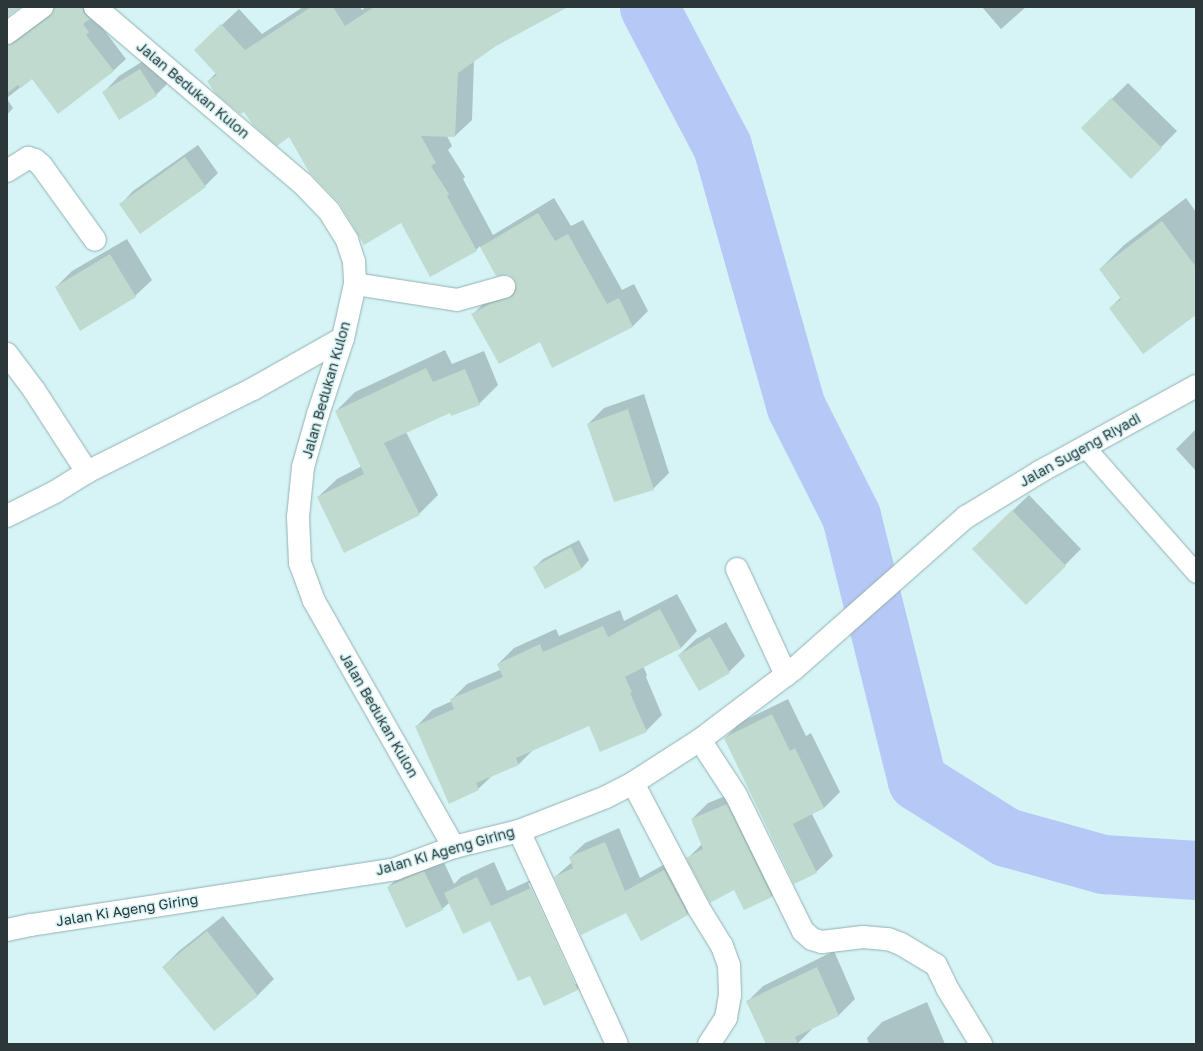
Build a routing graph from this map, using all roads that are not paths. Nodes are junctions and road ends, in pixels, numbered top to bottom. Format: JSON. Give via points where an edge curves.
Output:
{"nodes":[{"id":1,"x":42,"y":7,"type":"edge"},
{"id":2,"x":95,"y":7,"type":"edge"},
{"id":3,"x":7,"y":33,"type":"edge"},
{"id":4,"x":7,"y":171,"type":"edge"},
{"id":5,"x":95,"y":240,"type":"dead end"},
{"id":6,"x":355,"y":284,"type":"junction"},
{"id":7,"x":504,"y":287,"type":"dead end"},
{"id":8,"x":343,"y":338,"type":"junction"},
{"id":9,"x":7,"y":354,"type":"edge"},
{"id":10,"x":1196,"y":386,"type":"edge"},
{"id":11,"x":1085,"y":447,"type":"junction"},
{"id":12,"x":87,"y":472,"type":"junction"},
{"id":13,"x":7,"y":516,"type":"edge"},
{"id":14,"x":737,"y":569,"type":"dead end"},
{"id":15,"x":1196,"y":573,"type":"edge"},
{"id":16,"x":790,"y":672,"type":"junction"},
{"id":17,"x":700,"y":740,"type":"junction"},
{"id":18,"x":633,"y":783,"type":"junction"},
{"id":19,"x":519,"y":831,"type":"junction"},
{"id":20,"x":454,"y":847,"type":"junction"},
{"id":21,"x":7,"y":930,"type":"edge"},
{"id":22,"x":616,"y":1044,"type":"edge"},
{"id":23,"x":709,"y":1044,"type":"edge"},
{"id":24,"x":980,"y":1044,"type":"edge"}],
"edges":[{"from":1,"to":3,"type":"street"},
{"from":2,"to":6,"type":"street","name":"Jalan Bedukan Kulon","via":[[302,183],[329,211],[347,240],[354,262]]},
{"from":4,"to":5,"type":"street","via":[[28,158],[42,165]]},
{"from":6,"to":7,"type":"street","via":[[456,300]]},
{"from":6,"to":8,"type":"street","name":"Jalan Bedukan Kulon"},
{"from":8,"to":12,"type":"street","via":[[253,389]]},
{"from":8,"to":20,"type":"street","name":"Jalan Bedukan Kulon","via":[[303,467],[298,517],[300,563],[314,601]]},
{"from":9,"to":12,"type":"street","via":[[34,390]]},
{"from":10,"to":11,"type":"street","name":"Jalan Sugeng Riyadi"},
{"from":11,"to":15,"type":"lane"},
{"from":11,"to":16,"type":"street","name":"Jalan Sugeng Riyadi","via":[[966,518]]},
{"from":12,"to":13,"type":"street","via":[[55,492]]},
{"from":14,"to":16,"type":"street"},
{"from":16,"to":17,"type":"street","name":"Jalan Ki Ageng Giring"},
{"from":17,"to":18,"type":"street","name":"Jalan Ki Ageng Giring"},
{"from":17,"to":24,"type":"street","via":[[736,795],[803,931],[812,939],[822,942],[863,937],[888,939],[936,965]]},
{"from":18,"to":19,"type":"street","name":"Jalan Ki Ageng Giring","via":[[606,797]]},
{"from":18,"to":23,"type":"street","via":[[698,907],[722,946],[729,965],[730,995],[726,1018]]},
{"from":19,"to":20,"type":"street","name":"Jalan Ki Ageng Giring"},
{"from":19,"to":22,"type":"street"},
{"from":20,"to":21,"type":"street","name":"Jalan Ki Ageng Giring","via":[[395,869]]}]}
